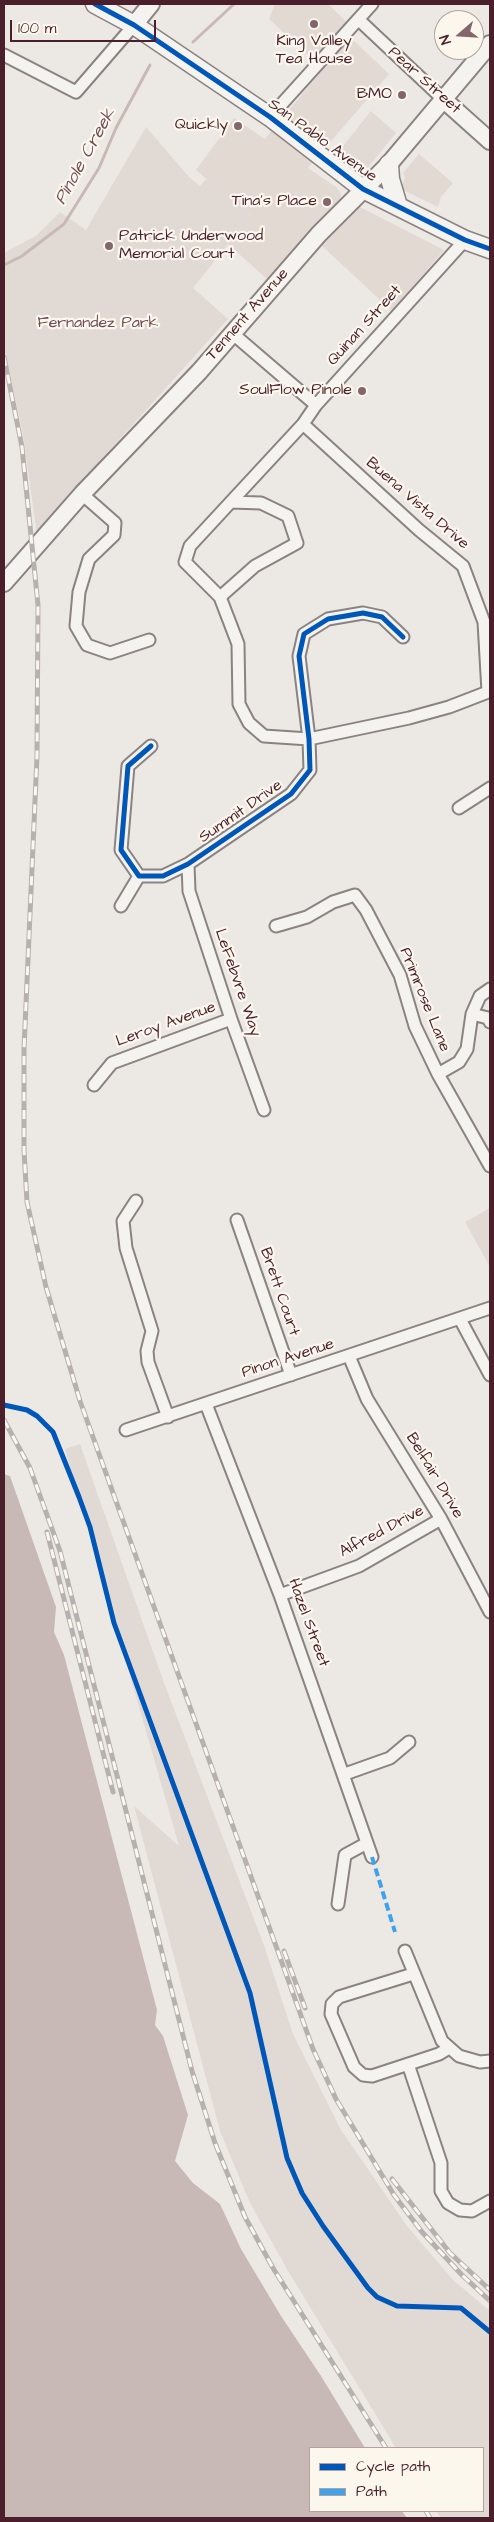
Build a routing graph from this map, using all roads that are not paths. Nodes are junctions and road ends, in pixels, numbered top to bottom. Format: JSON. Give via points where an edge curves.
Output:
{"nodes":[{"id":1,"x":95,"y":4,"type":"edge"},
{"id":2,"x":151,"y":4,"type":"edge"},
{"id":3,"x":372,"y":4,"type":"edge"},
{"id":4,"x":359,"y":20,"type":"junction"},
{"id":5,"x":134,"y":24,"type":"junction"},
{"id":6,"x":490,"y":44,"type":"edge"},
{"id":7,"x":4,"y":55,"type":"edge"},
{"id":8,"x":443,"y":99,"type":"junction"},
{"id":9,"x":270,"y":117,"type":"junction"},
{"id":10,"x":490,"y":141,"type":"edge"},
{"id":11,"x":389,"y":164,"type":"junction"},
{"id":12,"x":363,"y":189,"type":"junction"},
{"id":13,"x":398,"y":206,"type":"junction"},
{"id":14,"x":465,"y":240,"type":"junction"},
{"id":15,"x":490,"y":250,"type":"edge"},
{"id":16,"x":490,"y":256,"type":"edge"},
{"id":17,"x":232,"y":333,"type":"junction"},
{"id":18,"x":316,"y":405,"type":"junction"},
{"id":19,"x":303,"y":424,"type":"junction"},
{"id":20,"x":82,"y":494,"type":"junction"},
{"id":21,"x":231,"y":502,"type":"junction"},
{"id":22,"x":4,"y":583,"type":"edge"},
{"id":23,"x":220,"y":597,"type":"junction"},
{"id":24,"x":403,"y":637,"type":"dead end"},
{"id":25,"x":149,"y":640,"type":"dead end"},
{"id":26,"x":489,"y":643,"type":"edge"},
{"id":27,"x":489,"y":693,"type":"edge"},
{"id":28,"x":309,"y":739,"type":"junction"},
{"id":29,"x":151,"y":746,"type":"dead end"},
{"id":30,"x":490,"y":788,"type":"edge"},
{"id":31,"x":459,"y":808,"type":"dead end"},
{"id":32,"x":188,"y":864,"type":"junction"},
{"id":33,"x":138,"y":876,"type":"junction"},
{"id":34,"x":121,"y":906,"type":"dead end"},
{"id":35,"x":276,"y":926,"type":"dead end"},
{"id":36,"x":490,"y":989,"type":"edge"},
{"id":37,"x":472,"y":1014,"type":"junction"},
{"id":38,"x":231,"y":1019,"type":"junction"},
{"id":39,"x":490,"y":1022,"type":"edge"},
{"id":40,"x":438,"y":1074,"type":"junction"},
{"id":41,"x":94,"y":1085,"type":"dead end"},
{"id":42,"x":264,"y":1110,"type":"dead end"},
{"id":43,"x":490,"y":1166,"type":"edge"},
{"id":44,"x":136,"y":1201,"type":"dead end"},
{"id":45,"x":237,"y":1220,"type":"dead end"},
{"id":46,"x":490,"y":1308,"type":"edge"},
{"id":47,"x":460,"y":1319,"type":"junction"},
{"id":48,"x":349,"y":1356,"type":"junction"},
{"id":49,"x":291,"y":1375,"type":"junction"},
{"id":50,"x":490,"y":1376,"type":"edge"},
{"id":51,"x":206,"y":1404,"type":"junction"},
{"id":52,"x":168,"y":1417,"type":"junction"},
{"id":53,"x":126,"y":1430,"type":"dead end"},
{"id":54,"x":442,"y":1519,"type":"junction"},
{"id":55,"x":280,"y":1595,"type":"junction"},
{"id":56,"x":490,"y":1612,"type":"edge"},
{"id":57,"x":409,"y":1742,"type":"dead end"},
{"id":58,"x":345,"y":1774,"type":"junction"},
{"id":59,"x":367,"y":1843,"type":"junction"},
{"id":60,"x":372,"y":1857,"type":"dead end"},
{"id":61,"x":338,"y":1904,"type":"dead end"},
{"id":62,"x":405,"y":1951,"type":"dead end"},
{"id":63,"x":413,"y":1974,"type":"junction"},
{"id":64,"x":449,"y":2048,"type":"junction"},
{"id":65,"x":490,"y":2061,"type":"edge"},
{"id":66,"x":408,"y":2064,"type":"junction"},
{"id":67,"x":490,"y":2201,"type":"edge"}],
"edges":[{"from":1,"to":5,"type":"main road","name":"San Pablo Avenue"},
{"from":2,"to":5,"type":"street"},
{"from":3,"to":4,"type":"street"},
{"from":4,"to":8,"type":"street","name":"Pear Street"},
{"from":4,"to":9,"type":"street"},
{"from":5,"to":7,"type":"street","via":[[76,92]]},
{"from":5,"to":9,"type":"main road","name":"San Pablo Avenue"},
{"from":6,"to":8,"type":"street","name":"Tennent Avenue"},
{"from":8,"to":10,"type":"street","name":"Pear Street"},
{"from":8,"to":11,"type":"street","name":"Tennent Avenue"},
{"from":9,"to":12,"type":"main road","name":"San Pablo Avenue"},
{"from":11,"to":12,"type":"street","name":"Tennent Avenue"},
{"from":11,"to":13,"type":"main road"},
{"from":12,"to":13,"type":"main road","name":"San Pablo Avenue"},
{"from":12,"to":17,"type":"street","name":"Tennent Avenue"},
{"from":13,"to":14,"type":"main road","name":"San Pablo Avenue"},
{"from":14,"to":15,"type":"main road","name":"San Pablo Avenue"},
{"from":14,"to":16,"type":"main road","name":"San Pablo Avenue"},
{"from":14,"to":18,"type":"street","name":"Quinan Street"},
{"from":17,"to":18,"type":"street"},
{"from":17,"to":20,"type":"street","name":"Tennent Avenue"},
{"from":18,"to":19,"type":"street","name":"Quinan Street"},
{"from":19,"to":21,"type":"street","name":"Quinan Street"},
{"from":19,"to":26,"type":"street","name":"Buena Vista Drive","via":[[463,566]]},
{"from":20,"to":22,"type":"street","name":"Tennent Avenue"},
{"from":20,"to":25,"type":"street","via":[[115,523],[114,535],[89,559],[79,592],[76,626],[87,645],[110,653]]},
{"from":21,"to":23,"type":"street","name":"Buena Vista Drive","via":[[190,546],[185,562]]},
{"from":21,"to":23,"type":"street","via":[[261,503],[288,516],[297,543],[255,566]]},
{"from":23,"to":28,"type":"street","name":"Buena Vista Drive","via":[[238,644],[239,704],[249,724],[264,736]]},
{"from":24,"to":28,"type":"street","name":"Summit Drive","via":[[382,617],[363,613],[328,619],[304,634],[299,656]]},
{"from":26,"to":27,"type":"street","name":"Buena Vista Drive"},
{"from":27,"to":28,"type":"street","name":"Buena Vista Drive","via":[[409,718]]},
{"from":28,"to":32,"type":"street","name":"Summit Drive","via":[[310,770],[291,794]]},
{"from":29,"to":33,"type":"street","via":[[128,766],[121,850]]},
{"from":30,"to":31,"type":"street"},
{"from":32,"to":33,"type":"street","name":"Summit Drive","via":[[163,876]]},
{"from":32,"to":38,"type":"street","name":"LeFebvre Way","via":[[190,891]]},
{"from":33,"to":34,"type":"street"},
{"from":35,"to":40,"type":"street","name":"Primrose Lane","via":[[307,917],[333,902],[355,895],[400,975],[415,1026]]},
{"from":36,"to":37,"type":"street","via":[[480,996]]},
{"from":37,"to":39,"type":"street","via":[[488,1018]]},
{"from":37,"to":40,"type":"street","via":[[467,1049],[459,1062]]},
{"from":38,"to":41,"type":"street","name":"Leroy Avenue","via":[[112,1063]]},
{"from":38,"to":42,"type":"street","name":"LeFebvre Way"},
{"from":40,"to":43,"type":"street","name":"Primrose Lane"},
{"from":44,"to":52,"type":"street","via":[[123,1221],[126,1248],[152,1331],[148,1362]]},
{"from":45,"to":49,"type":"street","name":"Brett Court"},
{"from":46,"to":47,"type":"street","name":"Pinon Avenue"},
{"from":47,"to":48,"type":"street","name":"Pinon Avenue"},
{"from":47,"to":50,"type":"street"},
{"from":48,"to":49,"type":"street","name":"Pinon Avenue"},
{"from":48,"to":54,"type":"street","name":"Belfair Drive","via":[[366,1399]]},
{"from":49,"to":51,"type":"street","name":"Pinon Avenue"},
{"from":51,"to":52,"type":"street","name":"Pinon Avenue"},
{"from":51,"to":55,"type":"street","name":"Hazel Street"},
{"from":52,"to":53,"type":"street","name":"Pinon Avenue"},
{"from":54,"to":55,"type":"street","name":"Alfred Drive","via":[[359,1566]]},
{"from":54,"to":56,"type":"street","name":"Belfair Drive"},
{"from":55,"to":58,"type":"street","name":"Hazel Street"},
{"from":57,"to":58,"type":"street","via":[[390,1758]]},
{"from":58,"to":59,"type":"street","name":"Hazel Street"},
{"from":59,"to":60,"type":"street","name":"Hazel Street"},
{"from":59,"to":61,"type":"street","via":[[345,1854]]},
{"from":62,"to":63,"type":"street"},
{"from":63,"to":64,"type":"street","via":[[437,2032]]},
{"from":63,"to":66,"type":"street","via":[[339,1997],[332,2004],[331,2014],[354,2067],[363,2076]]},
{"from":64,"to":65,"type":"street","via":[[470,2060]]},
{"from":64,"to":66,"type":"street"},
{"from":66,"to":67,"type":"street","via":[[441,2163],[441,2191],[448,2203],[460,2210],[472,2211]]}]}
